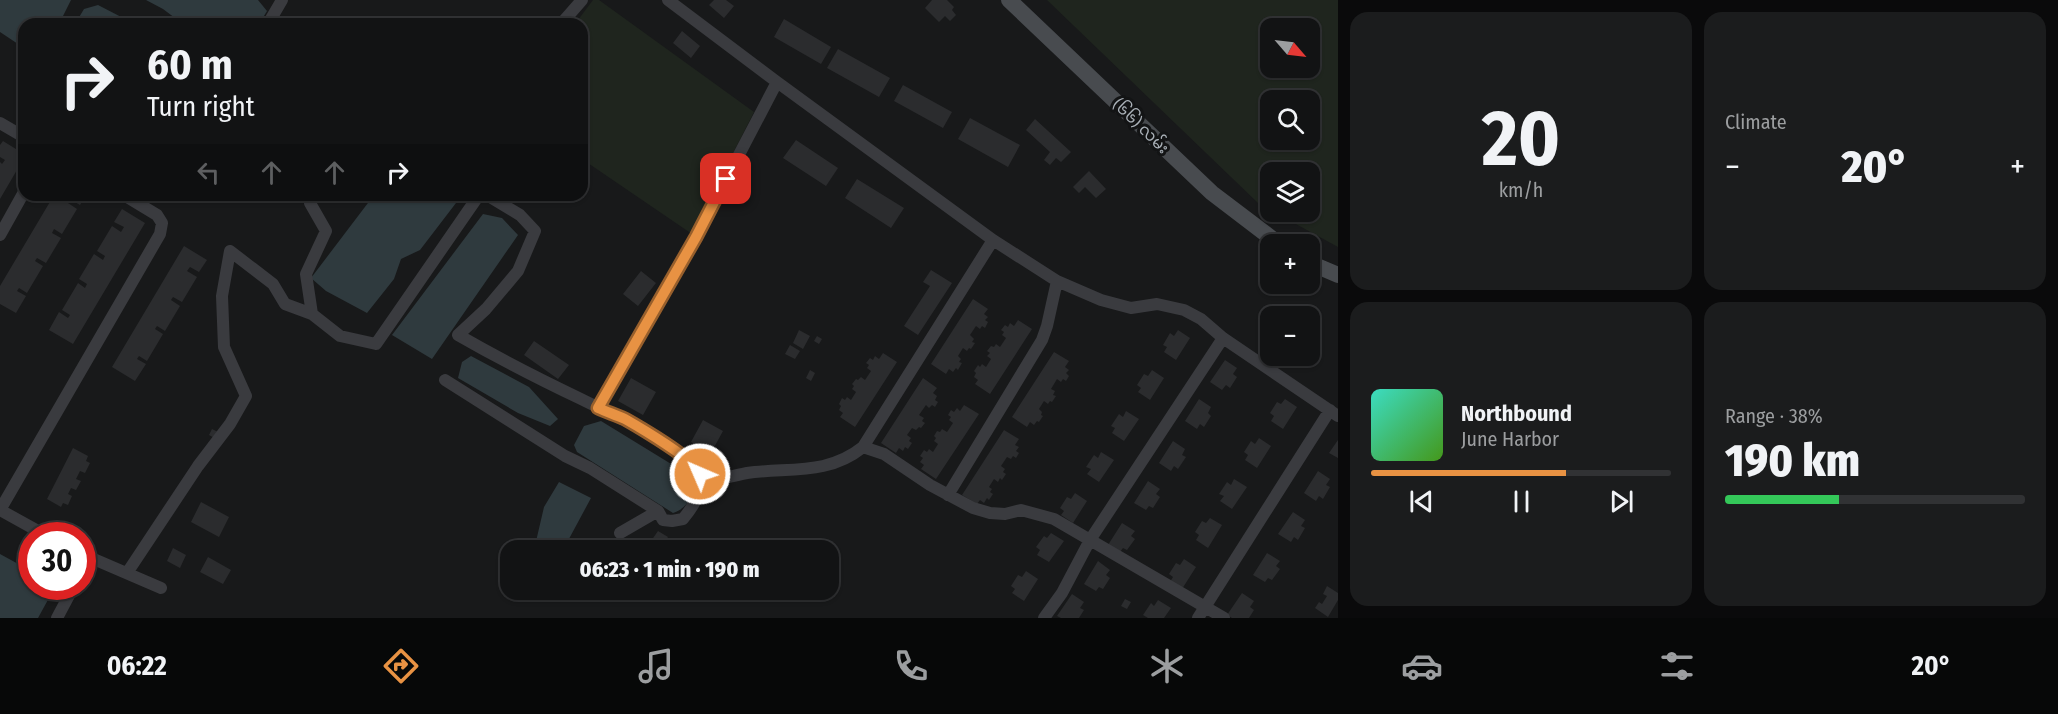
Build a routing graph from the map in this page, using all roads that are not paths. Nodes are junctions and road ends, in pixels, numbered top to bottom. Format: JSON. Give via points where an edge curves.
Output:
{"nodes":[{"id":1,"x":282,"y":0,"type":"edge"},
{"id":2,"x":582,"y":0,"type":"edge"},
{"id":3,"x":668,"y":0,"type":"edge"},
{"id":4,"x":1009,"y":0,"type":"edge"},
{"id":5,"x":272,"y":18,"type":"edge"},
{"id":6,"x":566,"y":18,"type":"edge"},
{"id":7,"x":777,"y":82,"type":"junction"},
{"id":8,"x":0,"y":123,"type":"edge"},
{"id":9,"x":18,"y":134,"type":"edge"},
{"id":10,"x":19,"y":201,"type":"edge"},
{"id":11,"x":134,"y":201,"type":"edge"},
{"id":12,"x":311,"y":201,"type":"edge"},
{"id":13,"x":475,"y":201,"type":"edge"},
{"id":14,"x":497,"y":201,"type":"edge"},
{"id":15,"x":1266,"y":234,"type":"edge"},
{"id":16,"x":0,"y":235,"type":"edge"},
{"id":17,"x":993,"y":240,"type":"junction"},
{"id":18,"x":1320,"y":267,"type":"edge"},
{"id":19,"x":1338,"y":275,"type":"edge"},
{"id":20,"x":1057,"y":281,"type":"junction"},
{"id":21,"x":312,"y":314,"type":"junction"},
{"id":22,"x":1223,"y":338,"type":"junction"},
{"id":23,"x":445,"y":380,"type":"dead end"},
{"id":24,"x":598,"y":408,"type":"junction"},
{"id":25,"x":1334,"y":413,"type":"edge"},
{"id":26,"x":863,"y":447,"type":"junction"},
{"id":27,"x":702,"y":483,"type":"junction"},
{"id":28,"x":948,"y":495,"type":"junction"},
{"id":29,"x":0,"y":510,"type":"edge"},
{"id":30,"x":658,"y":511,"type":"junction"},
{"id":31,"x":22,"y":522,"type":"edge"},
{"id":32,"x":620,"y":533,"type":"dead end"},
{"id":33,"x":1090,"y":540,"type":"junction"},
{"id":34,"x":96,"y":560,"type":"edge"},
{"id":35,"x":127,"y":573,"type":"junction"},
{"id":36,"x":161,"y":588,"type":"dead end"},
{"id":37,"x":67,"y":600,"type":"edge"},
{"id":38,"x":1206,"y":606,"type":"junction"},
{"id":39,"x":57,"y":618,"type":"edge"},
{"id":40,"x":1044,"y":618,"type":"edge"},
{"id":41,"x":1198,"y":618,"type":"edge"},
{"id":42,"x":1224,"y":618,"type":"edge"}],
"edges":[{"from":1,"to":5,"type":"street"},
{"from":2,"to":6,"type":"street"},
{"from":3,"to":7,"type":"street"},
{"from":4,"to":15,"type":"street","name":"(၆၆) လမ်း","via":[[1212,193]]},
{"from":7,"to":17,"type":"street"},
{"from":7,"to":24,"type":"street","via":[[696,237]]},
{"from":8,"to":9,"type":"street"},
{"from":10,"to":16,"type":"street"},
{"from":11,"to":29,"type":"street","via":[[157,215],[162,223],[159,234]]},
{"from":12,"to":21,"type":"street","via":[[326,231],[306,274]]},
{"from":13,"to":21,"type":"street","via":[[375,344],[340,336]]},
{"from":14,"to":24,"type":"street","via":[[520,215],[535,231],[518,271],[458,335]]},
{"from":17,"to":20,"type":"street"},
{"from":17,"to":26,"type":"street"},
{"from":18,"to":19,"type":"street"},
{"from":20,"to":22,"type":"street","via":[[1131,308],[1157,304],[1184,310]]},
{"from":20,"to":28,"type":"street","via":[[1042,340]]},
{"from":21,"to":35,"type":"street","via":[[285,304],[273,284],[230,251],[222,296],[224,347],[246,396]]},
{"from":22,"to":25,"type":"street"},
{"from":22,"to":33,"type":"street"},
{"from":23,"to":30,"type":"street"},
{"from":24,"to":27,"type":"street","via":[[624,418],[692,463],[699,469]]},
{"from":25,"to":38,"type":"street"},
{"from":26,"to":27,"type":"street","via":[[841,460],[806,470],[748,473]]},
{"from":26,"to":28,"type":"street","via":[[884,453]]},
{"from":27,"to":30,"type":"street","via":[[699,497],[683,519],[663,520]]},
{"from":28,"to":33,"type":"street","via":[[990,513],[1021,510],[1054,519]]},
{"from":29,"to":31,"type":"street"},
{"from":30,"to":32,"type":"street"},
{"from":33,"to":38,"type":"street"},
{"from":33,"to":40,"type":"street"},
{"from":34,"to":35,"type":"street"},
{"from":35,"to":36,"type":"street"},
{"from":37,"to":39,"type":"street"},
{"from":38,"to":41,"type":"street"},
{"from":38,"to":42,"type":"street"}]}
